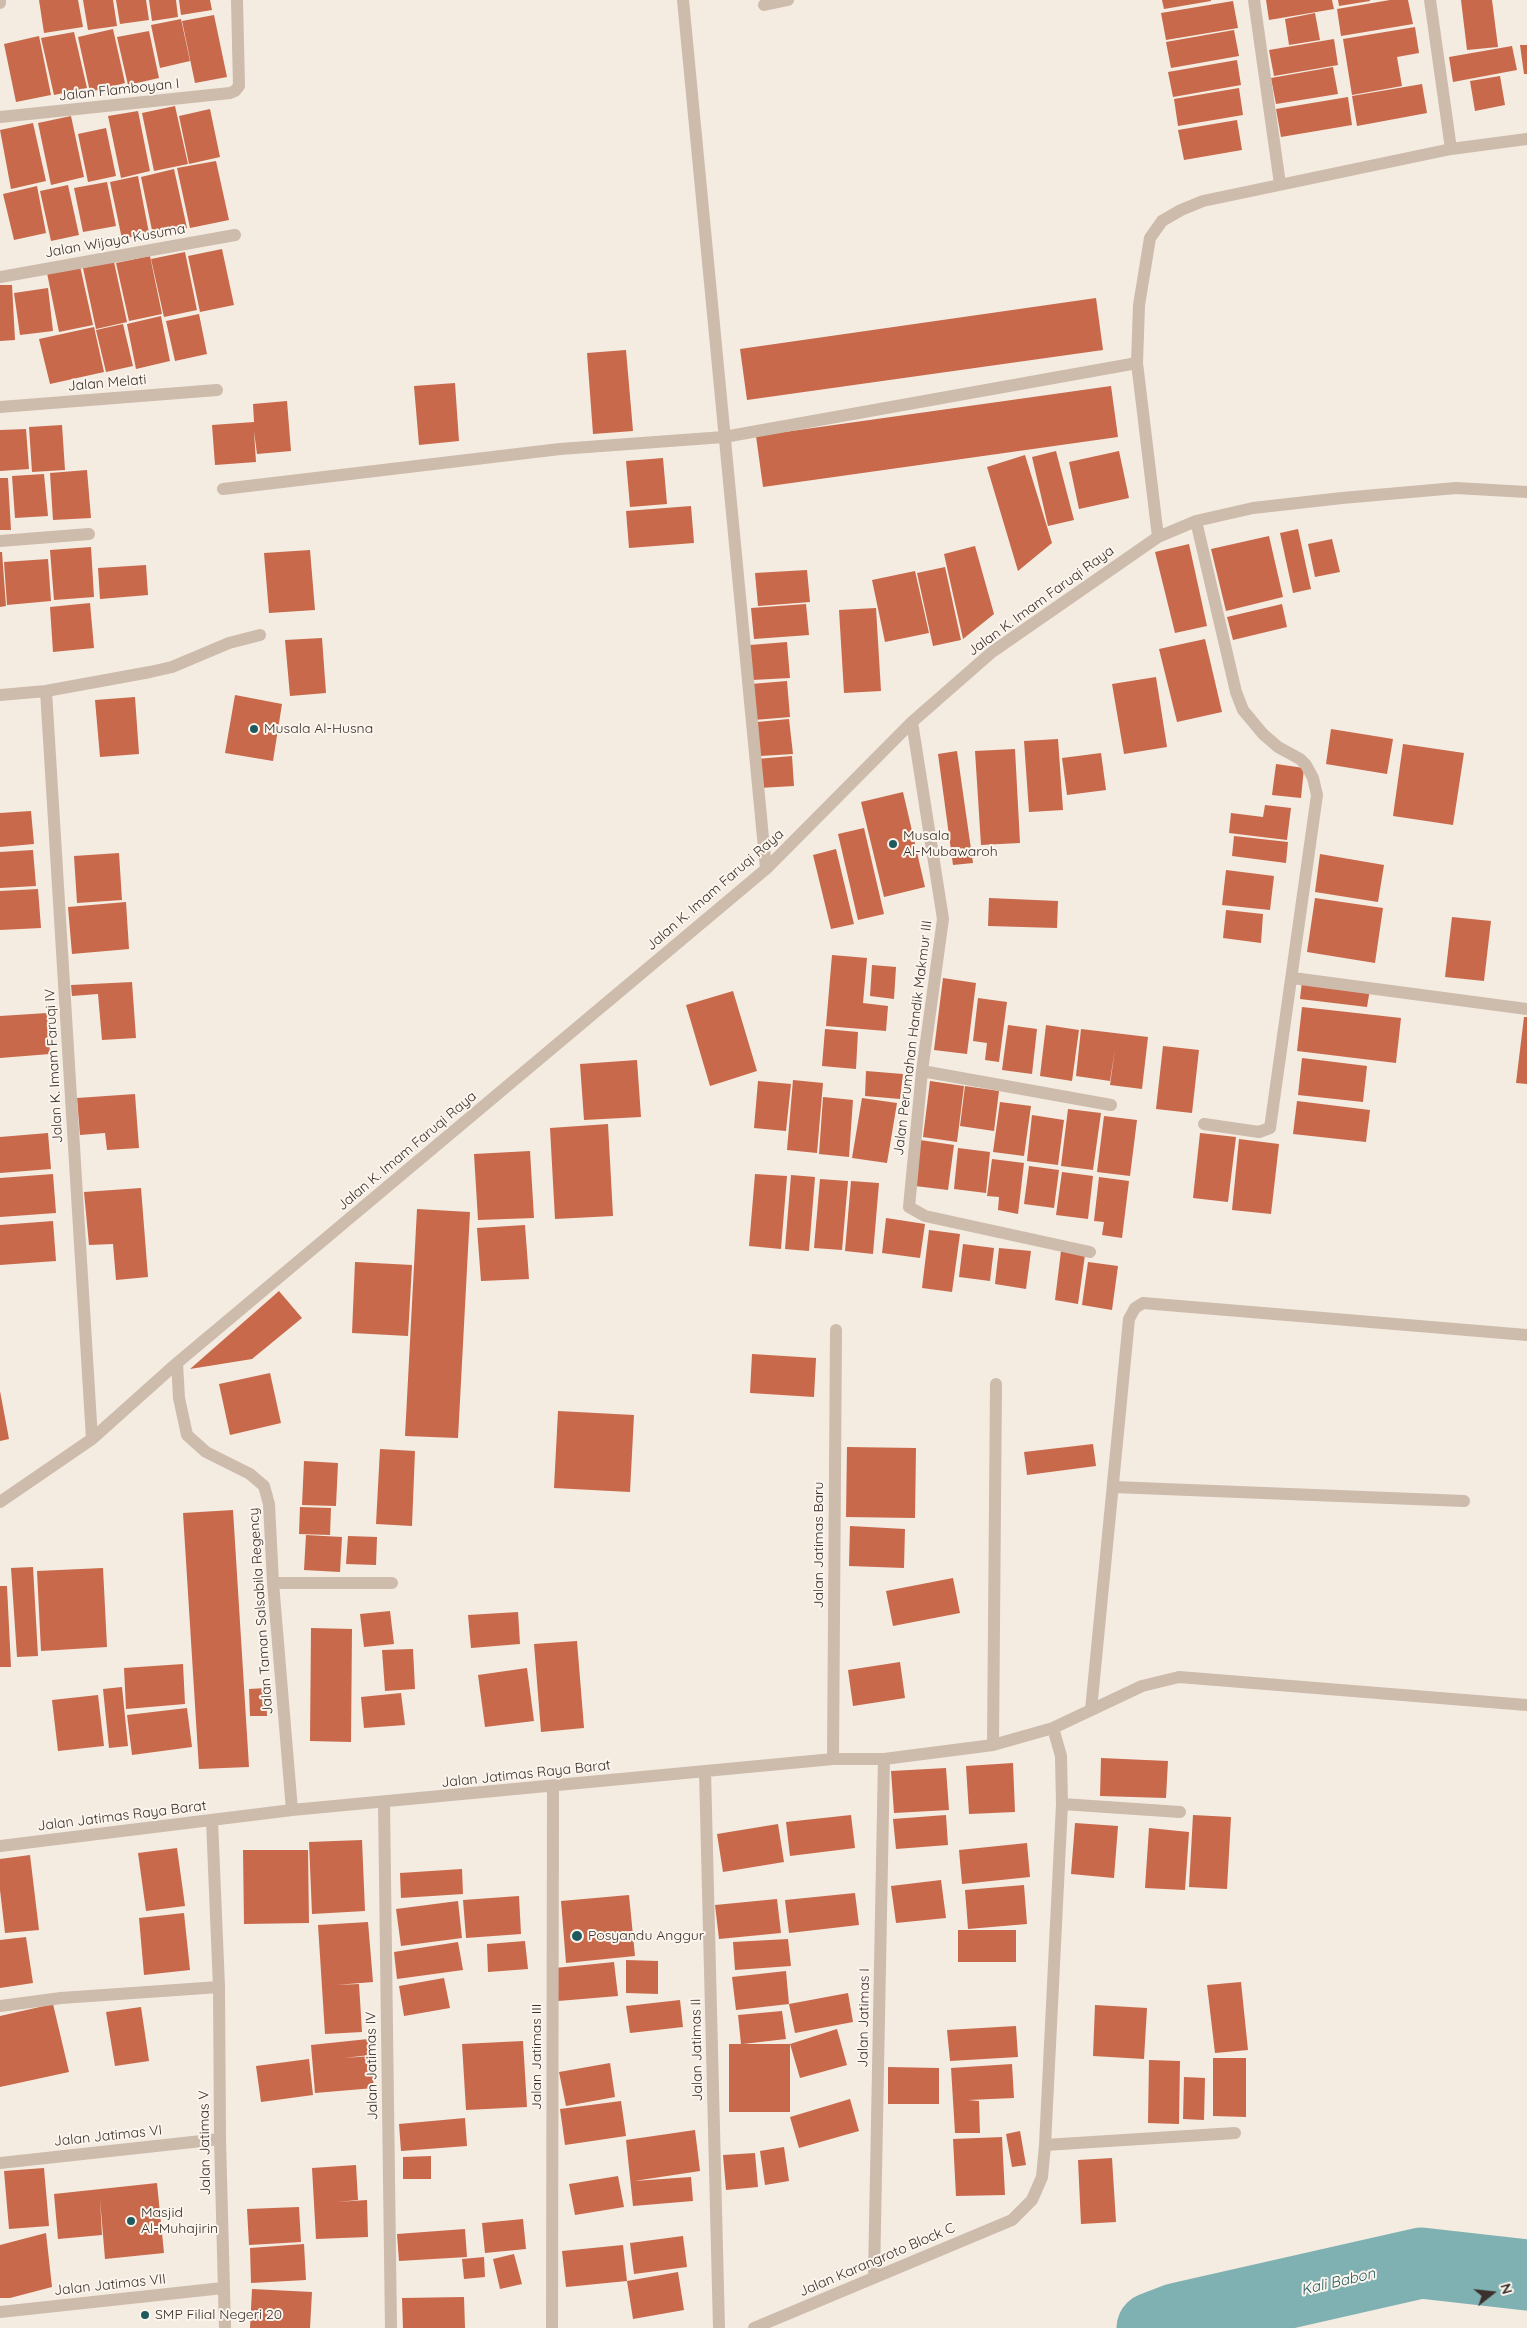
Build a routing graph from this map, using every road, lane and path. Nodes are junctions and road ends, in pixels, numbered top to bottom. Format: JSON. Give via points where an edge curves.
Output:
{"nodes":[{"id":1,"x":237,"y":0,"type":"edge"},
{"id":2,"x":683,"y":0,"type":"edge"},
{"id":3,"x":788,"y":0,"type":"edge"},
{"id":4,"x":1254,"y":0,"type":"edge"},
{"id":5,"x":1430,"y":0,"type":"edge"},
{"id":6,"x":764,"y":5,"type":"dead end"},
{"id":7,"x":0,"y":117,"type":"edge"},
{"id":8,"x":1527,"y":139,"type":"edge"},
{"id":9,"x":1451,"y":149,"type":"junction"},
{"id":10,"x":1280,"y":184,"type":"junction"},
{"id":11,"x":235,"y":235,"type":"dead end"},
{"id":12,"x":0,"y":277,"type":"edge"},
{"id":13,"x":1137,"y":364,"type":"junction"},
{"id":14,"x":217,"y":390,"type":"dead end"},
{"id":15,"x":0,"y":407,"type":"edge"},
{"id":16,"x":724,"y":437,"type":"junction"},
{"id":17,"x":223,"y":489,"type":"dead end"},
{"id":18,"x":1527,"y":492,"type":"edge"},
{"id":19,"x":1196,"y":521,"type":"junction"},
{"id":20,"x":89,"y":534,"type":"dead end"},
{"id":21,"x":1158,"y":537,"type":"junction"},
{"id":22,"x":0,"y":540,"type":"edge"},
{"id":23,"x":260,"y":635,"type":"dead end"},
{"id":24,"x":46,"y":691,"type":"junction"},
{"id":25,"x":0,"y":695,"type":"edge"},
{"id":26,"x":912,"y":722,"type":"junction"},
{"id":27,"x":766,"y":869,"type":"junction"},
{"id":28,"x":1293,"y":978,"type":"junction"},
{"id":29,"x":1527,"y":1009,"type":"edge"},
{"id":30,"x":922,"y":1071,"type":"junction"},
{"id":31,"x":1111,"y":1105,"type":"dead end"},
{"id":32,"x":1204,"y":1124,"type":"dead end"},
{"id":33,"x":1090,"y":1252,"type":"dead end"},
{"id":34,"x":836,"y":1330,"type":"dead end"},
{"id":35,"x":1527,"y":1335,"type":"edge"},
{"id":36,"x":177,"y":1363,"type":"junction"},
{"id":37,"x":996,"y":1384,"type":"dead end"},
{"id":38,"x":92,"y":1439,"type":"junction"},
{"id":39,"x":1114,"y":1487,"type":"junction"},
{"id":40,"x":1464,"y":1501,"type":"dead end"},
{"id":41,"x":0,"y":1502,"type":"edge"},
{"id":42,"x":273,"y":1583,"type":"junction"},
{"id":43,"x":392,"y":1583,"type":"dead end"},
{"id":44,"x":1527,"y":1705,"type":"edge"},
{"id":45,"x":1091,"y":1710,"type":"junction"},
{"id":46,"x":1053,"y":1728,"type":"junction"},
{"id":47,"x":993,"y":1745,"type":"junction"},
{"id":48,"x":833,"y":1759,"type":"junction"},
{"id":49,"x":884,"y":1759,"type":"junction"},
{"id":50,"x":705,"y":1772,"type":"junction"},
{"id":51,"x":553,"y":1786,"type":"junction"},
{"id":52,"x":384,"y":1803,"type":"junction"},
{"id":53,"x":1062,"y":1804,"type":"junction"},
{"id":54,"x":292,"y":1810,"type":"junction"},
{"id":55,"x":1180,"y":1812,"type":"dead end"},
{"id":56,"x":212,"y":1820,"type":"junction"},
{"id":57,"x":0,"y":1846,"type":"edge"},
{"id":58,"x":219,"y":1987,"type":"junction"},
{"id":59,"x":0,"y":2006,"type":"edge"},
{"id":60,"x":1236,"y":2133,"type":"dead end"},
{"id":61,"x":220,"y":2138,"type":"junction"},
{"id":62,"x":1045,"y":2145,"type":"junction"},
{"id":63,"x":0,"y":2163,"type":"edge"},
{"id":64,"x":874,"y":2277,"type":"junction"},
{"id":65,"x":224,"y":2288,"type":"junction"},
{"id":66,"x":0,"y":2312,"type":"edge"},
{"id":67,"x":225,"y":2328,"type":"edge"},
{"id":68,"x":391,"y":2328,"type":"edge"},
{"id":69,"x":552,"y":2328,"type":"edge"},
{"id":70,"x":719,"y":2328,"type":"edge"},
{"id":71,"x":754,"y":2328,"type":"edge"}],
"edges":[{"from":1,"to":7,"type":"street","name":"Jalan Flamboyan I","via":[[240,86],[230,93]]},
{"from":2,"to":16,"type":"street"},
{"from":3,"to":6,"type":"street"},
{"from":4,"to":10,"type":"street"},
{"from":5,"to":9,"type":"street"},
{"from":8,"to":9,"type":"street"},
{"from":9,"to":10,"type":"street"},
{"from":10,"to":13,"type":"street","via":[[1193,204],[1162,221],[1150,238],[1139,305]]},
{"from":11,"to":12,"type":"street","name":"Jalan Wijaya Kusuma"},
{"from":13,"to":16,"type":"street"},
{"from":13,"to":21,"type":"street"},
{"from":14,"to":15,"type":"street","name":"Jalan Melati"},
{"from":16,"to":17,"type":"street","via":[[560,449]]},
{"from":16,"to":27,"type":"street"},
{"from":18,"to":19,"type":"street","name":"Jalan K. Imam Faruqi Raya","via":[[1456,488],[1351,497],[1253,508]]},
{"from":19,"to":21,"type":"street","name":"Jalan K. Imam Faruqi Raya"},
{"from":19,"to":28,"type":"street","via":[[1243,710],[1268,738],[1306,765],[1318,795]]},
{"from":20,"to":22,"type":"street"},
{"from":21,"to":26,"type":"street","name":"Jalan K. Imam Faruqi Raya","via":[[992,652]]},
{"from":23,"to":24,"type":"street","via":[[228,643],[164,669]]},
{"from":24,"to":25,"type":"street"},
{"from":24,"to":38,"type":"street","name":"Jalan K. Imam Faruqi IV"},
{"from":26,"to":27,"type":"street","name":"Jalan K. Imam Faruqi Raya"},
{"from":26,"to":30,"type":"street","name":"Jalan Perumahan Handik Makmur III","via":[[944,919]]},
{"from":27,"to":36,"type":"street","name":"Jalan K. Imam Faruqi Raya"},
{"from":28,"to":29,"type":"street"},
{"from":28,"to":32,"type":"street","via":[[1270,1128],[1259,1132]]},
{"from":30,"to":31,"type":"street"},
{"from":30,"to":33,"type":"street","name":"Jalan Perumahan Handik Makmur III","via":[[908,1205],[911,1209],[925,1216]]},
{"from":34,"to":48,"type":"street","name":"Jalan Jatimas Baru"},
{"from":35,"to":39,"type":"street","via":[[1143,1304],[1135,1308],[1129,1319]]},
{"from":36,"to":38,"type":"street","name":"Jalan K. Imam Faruqi Raya"},
{"from":36,"to":42,"type":"street","name":"Jalan Taman Salsabila Regency","via":[[178,1398],[187,1435],[206,1452],[250,1474],[264,1486],[269,1504]]},
{"from":37,"to":47,"type":"street"},
{"from":38,"to":41,"type":"street","name":"Jalan K. Imam Faruqi Raya"},
{"from":39,"to":40,"type":"street"},
{"from":39,"to":45,"type":"street"},
{"from":42,"to":43,"type":"street"},
{"from":42,"to":54,"type":"street","name":"Jalan Taman Salsabila Regency"},
{"from":44,"to":45,"type":"street","name":"Jalan Jatimas Raya Barat","via":[[1179,1677],[1142,1686]]},
{"from":45,"to":46,"type":"street","name":"Jalan Jatimas Raya Barat"},
{"from":46,"to":47,"type":"street","name":"Jalan Jatimas Raya Barat"},
{"from":46,"to":53,"type":"street","via":[[1061,1756]]},
{"from":47,"to":49,"type":"street","name":"Jalan Jatimas Raya Barat"},
{"from":48,"to":49,"type":"street","name":"Jalan Jatimas Raya Barat"},
{"from":48,"to":50,"type":"street","name":"Jalan Jatimas Raya Barat"},
{"from":49,"to":64,"type":"street","name":"Jalan Jatimas I"},
{"from":50,"to":51,"type":"street","name":"Jalan Jatimas Raya Barat"},
{"from":50,"to":70,"type":"street","name":"Jalan Jatimas II"},
{"from":51,"to":52,"type":"street","name":"Jalan Jatimas Raya Barat"},
{"from":51,"to":69,"type":"street","name":"Jalan Jatimas III"},
{"from":52,"to":54,"type":"street","name":"Jalan Jatimas Raya Barat"},
{"from":52,"to":68,"type":"street","name":"Jalan Jatimas IV"},
{"from":53,"to":55,"type":"street"},
{"from":53,"to":62,"type":"street"},
{"from":54,"to":56,"type":"street","name":"Jalan Jatimas Raya Barat"},
{"from":56,"to":57,"type":"street","name":"Jalan Jatimas Raya Barat"},
{"from":56,"to":58,"type":"street","name":"Jalan Jatimas V"},
{"from":58,"to":59,"type":"street","via":[[61,1998]]},
{"from":58,"to":61,"type":"street","name":"Jalan Jatimas V"},
{"from":60,"to":62,"type":"street"},
{"from":61,"to":63,"type":"street","name":"Jalan Jatimas VI"},
{"from":61,"to":65,"type":"street","name":"Jalan Jatimas V"},
{"from":62,"to":64,"type":"street","name":"Jalan Karangroto Block C","via":[[1042,2177],[1032,2200],[1012,2220]]},
{"from":64,"to":71,"type":"street","name":"Jalan Karangroto Block C"},
{"from":65,"to":66,"type":"street","name":"Jalan Jatimas VII"},
{"from":65,"to":67,"type":"street","name":"Jalan Jatimas V"}]}
